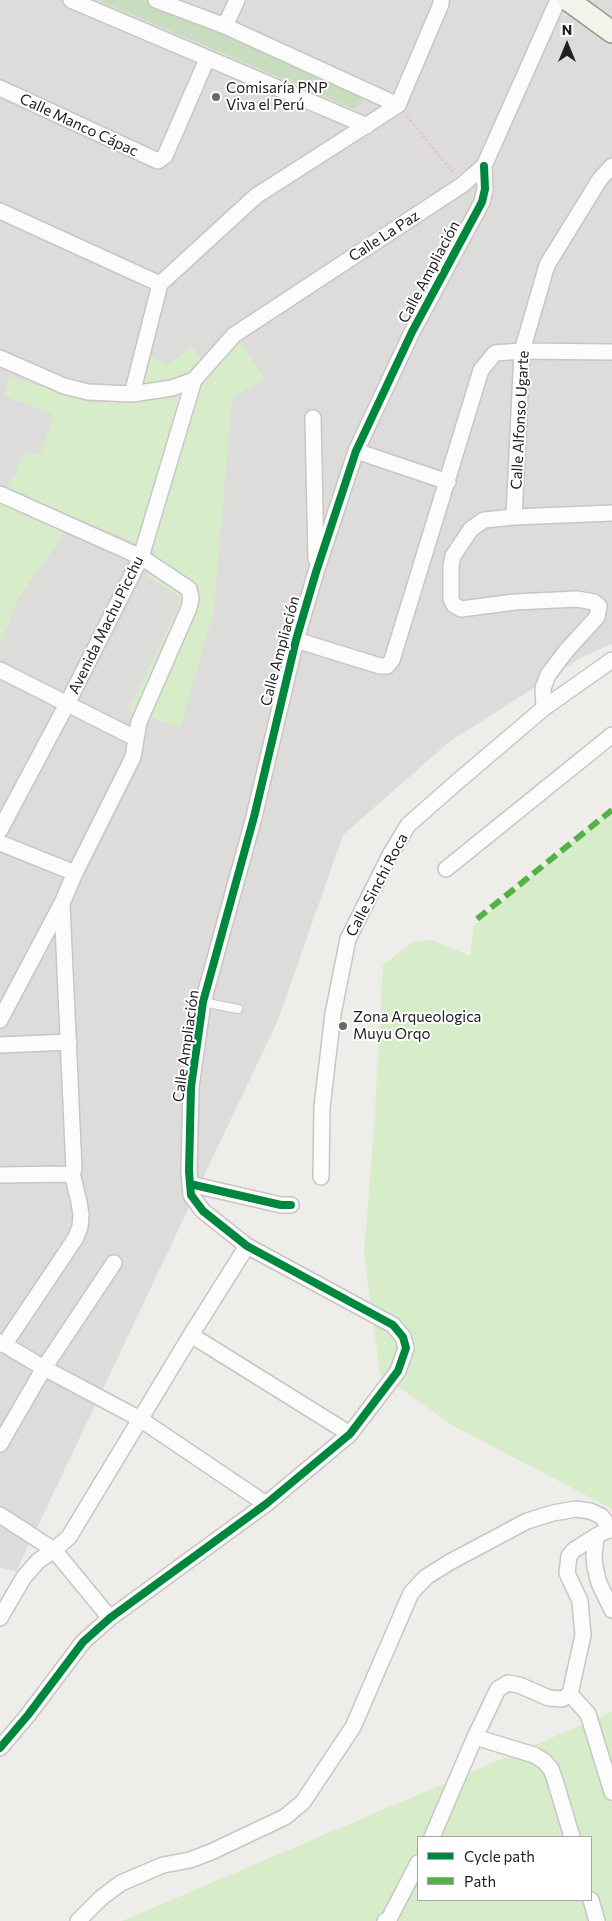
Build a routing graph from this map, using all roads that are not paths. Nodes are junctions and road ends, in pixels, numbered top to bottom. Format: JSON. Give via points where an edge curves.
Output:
{"nodes":[{"id":1,"x":71,"y":0,"type":"edge"},
{"id":2,"x":156,"y":0,"type":"edge"},
{"id":3,"x":237,"y":0,"type":"edge"},
{"id":4,"x":441,"y":0,"type":"edge"},
{"id":5,"x":568,"y":1,"type":"edge"},
{"id":6,"x":225,"y":26,"type":"junction"},
{"id":7,"x":612,"y":32,"type":"edge"},
{"id":8,"x":207,"y":59,"type":"junction"},
{"id":9,"x":0,"y":88,"type":"edge"},
{"id":10,"x":398,"y":105,"type":"junction"},
{"id":11,"x":367,"y":126,"type":"junction"},
{"id":12,"x":484,"y":166,"type":"junction"},
{"id":13,"x":612,"y":166,"type":"edge"},
{"id":14,"x":0,"y":211,"type":"edge"},
{"id":15,"x":160,"y":284,"type":"junction"},
{"id":16,"x":522,"y":351,"type":"junction"},
{"id":17,"x":612,"y":352,"type":"edge"},
{"id":18,"x":0,"y":358,"type":"edge"},
{"id":19,"x":194,"y":380,"type":"junction"},
{"id":20,"x":132,"y":394,"type":"junction"},
{"id":21,"x":313,"y":418,"type":"dead end"},
{"id":22,"x":356,"y":451,"type":"junction"},
{"id":23,"x":448,"y":482,"type":"junction"},
{"id":24,"x":0,"y":494,"type":"edge"},
{"id":25,"x":612,"y":513,"type":"edge"},
{"id":26,"x":514,"y":516,"type":"junction"},
{"id":27,"x":140,"y":557,"type":"junction"},
{"id":28,"x":316,"y":572,"type":"junction"},
{"id":29,"x":296,"y":640,"type":"junction"},
{"id":30,"x":612,"y":660,"type":"edge"},
{"id":31,"x":0,"y":670,"type":"edge"},
{"id":32,"x":67,"y":704,"type":"junction"},
{"id":33,"x":544,"y":708,"type":"junction"},
{"id":34,"x":612,"y":735,"type":"edge"},
{"id":35,"x":135,"y":738,"type":"junction"},
{"id":36,"x":0,"y":830,"type":"edge"},
{"id":37,"x":0,"y":844,"type":"edge"},
{"id":38,"x":446,"y":869,"type":"dead end"},
{"id":39,"x":75,"y":873,"type":"junction"},
{"id":40,"x":62,"y":903,"type":"junction"},
{"id":41,"x":203,"y":1002,"type":"junction"},
{"id":42,"x":238,"y":1010,"type":"dead end"},
{"id":43,"x":0,"y":1020,"type":"edge"},
{"id":44,"x":69,"y":1042,"type":"junction"},
{"id":45,"x":0,"y":1045,"type":"edge"},
{"id":46,"x":72,"y":1172,"type":"junction"},
{"id":47,"x":0,"y":1175,"type":"edge"},
{"id":48,"x":189,"y":1177,"type":"junction"},
{"id":49,"x":321,"y":1177,"type":"dead end"},
{"id":50,"x":291,"y":1205,"type":"dead end"},
{"id":51,"x":247,"y":1246,"type":"junction"},
{"id":52,"x":114,"y":1263,"type":"dead end"},
{"id":53,"x":191,"y":1335,"type":"junction"},
{"id":54,"x":2,"y":1343,"type":"edge"},
{"id":55,"x":44,"y":1368,"type":"junction"},
{"id":56,"x":140,"y":1419,"type":"junction"},
{"id":57,"x":350,"y":1434,"type":"junction"},
{"id":58,"x":0,"y":1444,"type":"edge"},
{"id":59,"x":266,"y":1504,"type":"junction"},
{"id":60,"x":0,"y":1515,"type":"edge"},
{"id":61,"x":605,"y":1532,"type":"edge"},
{"id":62,"x":54,"y":1550,"type":"junction"},
{"id":63,"x":612,"y":1610,"type":"edge"},
{"id":64,"x":0,"y":1618,"type":"edge"},
{"id":65,"x":110,"y":1618,"type":"junction"},
{"id":66,"x":570,"y":1694,"type":"junction"},
{"id":67,"x":475,"y":1737,"type":"junction"},
{"id":68,"x":0,"y":1748,"type":"edge"},
{"id":69,"x":612,"y":1792,"type":"edge"},
{"id":70,"x":432,"y":1836,"type":"edge"},
{"id":71,"x":572,"y":1836,"type":"edge"},
{"id":72,"x":417,"y":1865,"type":"edge"},
{"id":73,"x":590,"y":1901,"type":"edge"},
{"id":74,"x":78,"y":1921,"type":"edge"},
{"id":75,"x":385,"y":1921,"type":"edge"},
{"id":76,"x":597,"y":1921,"type":"edge"}],
"edges":[{"from":1,"to":8,"type":"street"},
{"from":2,"to":6,"type":"street"},
{"from":3,"to":6,"type":"street"},
{"from":4,"to":10,"type":"street"},
{"from":5,"to":7,"type":"street"},
{"from":5,"to":12,"type":"street","name":"Calle La Paz"},
{"from":6,"to":10,"type":"street"},
{"from":8,"to":9,"type":"street","name":"Calle Manco Cápac","via":[[165,156],[158,161]]},
{"from":8,"to":11,"type":"street"},
{"from":10,"to":11,"type":"street"},
{"from":11,"to":15,"type":"street","via":[[256,196]]},
{"from":12,"to":19,"type":"street","name":"Calle La Paz","via":[[462,185],[234,335]]},
{"from":12,"to":22,"type":"street","name":"Calle Ampliación","via":[[482,202],[412,332]]},
{"from":13,"to":16,"type":"street","name":"Calle Alfonso Ugarte","via":[[600,179],[547,265]]},
{"from":14,"to":15,"type":"street"},
{"from":15,"to":20,"type":"street"},
{"from":16,"to":17,"type":"street"},
{"from":16,"to":23,"type":"street","via":[[495,353],[481,370]]},
{"from":16,"to":26,"type":"street","name":"Calle Alfonso Ugarte"},
{"from":18,"to":20,"type":"street","name":"Calle La Paz","via":[[64,386],[88,392]]},
{"from":19,"to":20,"type":"street","name":"Calle La Paz","via":[[172,388]]},
{"from":19,"to":27,"type":"street","name":"Avenida Machu Picchu"},
{"from":21,"to":28,"type":"street"},
{"from":22,"to":23,"type":"street"},
{"from":22,"to":28,"type":"street","name":"Calle Ampliación"},
{"from":23,"to":29,"type":"street","via":[[392,660],[387,666]]},
{"from":24,"to":27,"type":"street"},
{"from":25,"to":26,"type":"street"},
{"from":26,"to":33,"type":"street","via":[[484,520],[471,529],[451,561],[451,599],[461,609],[577,599],[599,606],[597,618],[548,675],[543,688]]},
{"from":27,"to":32,"type":"street","name":"Avenida Machu Picchu"},
{"from":27,"to":35,"type":"street","via":[[189,590],[191,598],[190,608],[139,722]]},
{"from":28,"to":29,"type":"street","name":"Calle Ampliación"},
{"from":29,"to":41,"type":"street","name":"Calle Ampliación","via":[[254,817]]},
{"from":30,"to":33,"type":"street","name":"Calle Sinchi Roca"},
{"from":31,"to":32,"type":"street"},
{"from":32,"to":35,"type":"street"},
{"from":32,"to":36,"type":"street","name":"Avenida Machu Picchu"},
{"from":33,"to":49,"type":"street","name":"Calle Sinchi Roca","via":[[408,825],[348,939],[333,1014],[322,1107]]},
{"from":34,"to":38,"type":"street"},
{"from":35,"to":39,"type":"street","via":[[133,757]]},
{"from":37,"to":39,"type":"street"},
{"from":39,"to":40,"type":"street"},
{"from":40,"to":43,"type":"street"},
{"from":40,"to":44,"type":"street"},
{"from":41,"to":42,"type":"lane"},
{"from":41,"to":48,"type":"street","name":"Calle Ampliación","via":[[191,1087]]},
{"from":44,"to":45,"type":"street"},
{"from":44,"to":46,"type":"street"},
{"from":46,"to":47,"type":"street"},
{"from":46,"to":54,"type":"street","via":[[81,1215],[80,1227],[75,1239]]},
{"from":48,"to":50,"type":"street","via":[[281,1205]]},
{"from":48,"to":51,"type":"street","via":[[191,1195],[202,1211]]},
{"from":51,"to":53,"type":"street"},
{"from":51,"to":57,"type":"street","via":[[393,1325],[403,1337],[406,1348],[398,1371]]},
{"from":52,"to":55,"type":"street"},
{"from":53,"to":56,"type":"street"},
{"from":53,"to":57,"type":"street"},
{"from":54,"to":55,"type":"street"},
{"from":55,"to":56,"type":"street"},
{"from":55,"to":58,"type":"street"},
{"from":56,"to":59,"type":"street"},
{"from":56,"to":62,"type":"street","via":[[69,1538]]},
{"from":57,"to":59,"type":"street"},
{"from":59,"to":65,"type":"street"},
{"from":60,"to":62,"type":"street"},
{"from":61,"to":63,"type":"street","via":[[594,1556],[599,1583]]},
{"from":61,"to":66,"type":"street","via":[[568,1556],[567,1573],[580,1601],[583,1635]]},
{"from":61,"to":74,"type":"street","via":[[605,1521],[601,1516],[576,1509],[553,1513],[527,1521],[426,1577],[411,1593],[353,1726],[303,1802],[286,1817],[218,1849],[190,1860],[163,1865],[120,1883]]},
{"from":62,"to":64,"type":"street","via":[[38,1561],[24,1577]]},
{"from":62,"to":65,"type":"street"},
{"from":65,"to":68,"type":"street","via":[[83,1642]]},
{"from":66,"to":67,"type":"street","via":[[562,1699],[549,1698],[508,1683],[498,1689]]},
{"from":66,"to":69,"type":"street","via":[[588,1714]]},
{"from":67,"to":70,"type":"street"},
{"from":67,"to":71,"type":"street","via":[[544,1761],[553,1775]]},
{"from":72,"to":75,"type":"street"},
{"from":73,"to":76,"type":"street"}]}
